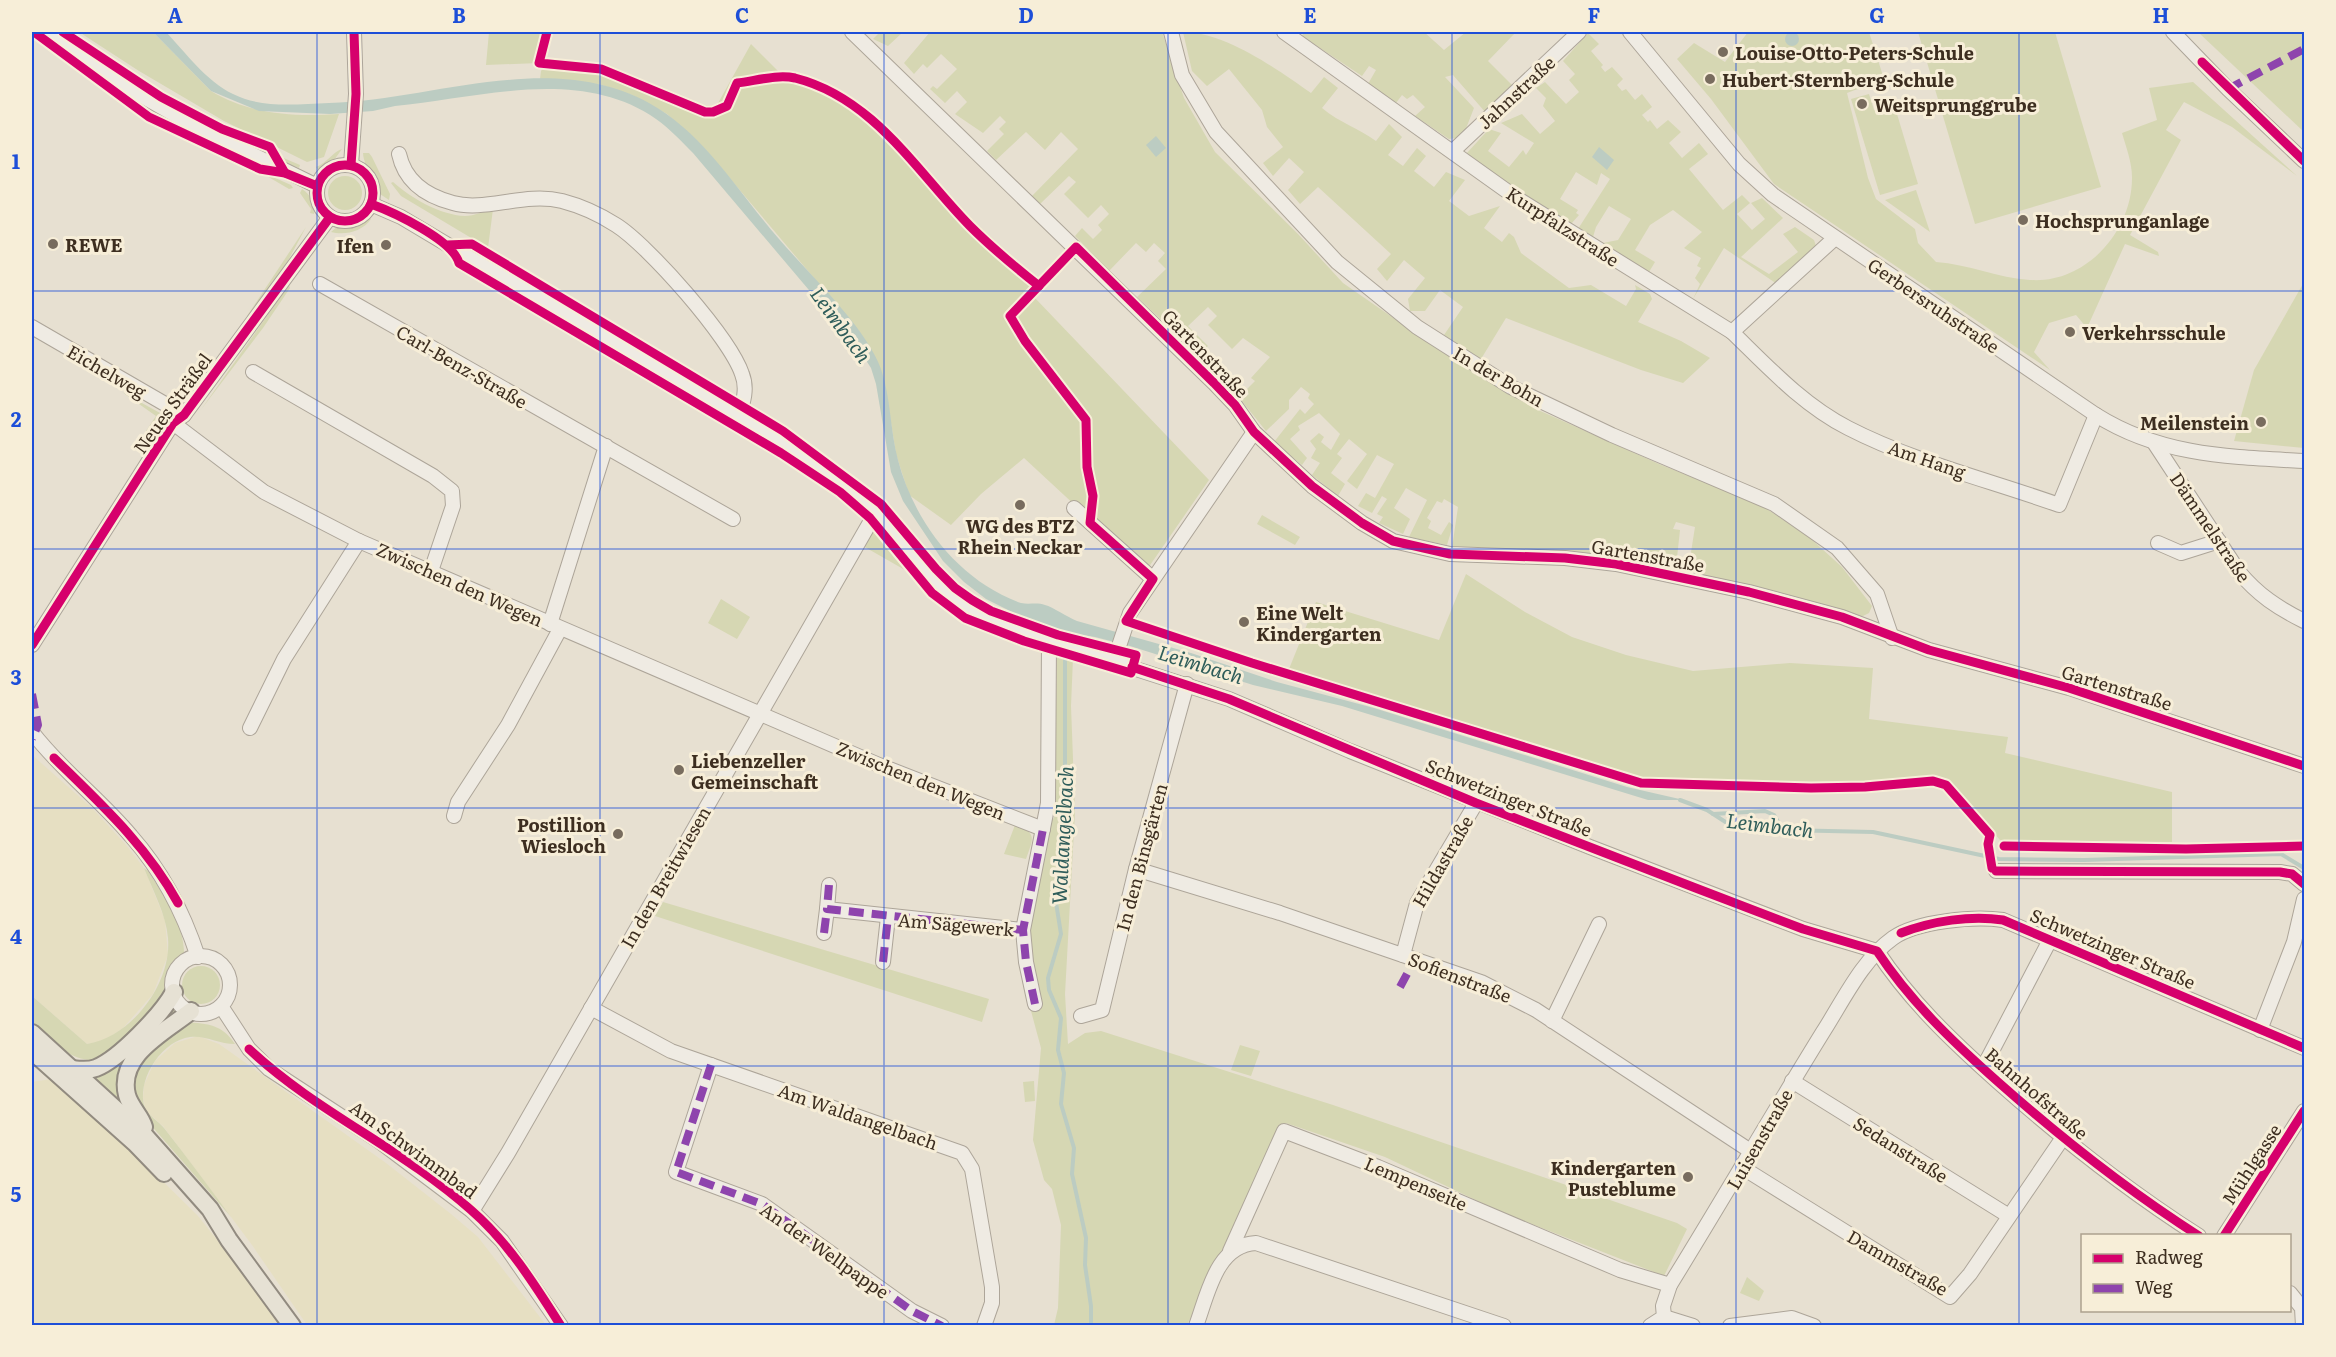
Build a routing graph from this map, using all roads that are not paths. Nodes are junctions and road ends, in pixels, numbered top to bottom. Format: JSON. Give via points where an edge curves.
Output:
{"nodes":[{"id":1,"x":52,"y":32,"type":"edge"},
{"id":2,"x":354,"y":32,"type":"edge"},
{"id":3,"x":852,"y":32,"type":"edge"},
{"id":4,"x":1171,"y":32,"type":"edge"},
{"id":5,"x":1284,"y":32,"type":"edge"},
{"id":6,"x":1579,"y":32,"type":"edge"},
{"id":7,"x":1630,"y":32,"type":"edge"},
{"id":8,"x":2173,"y":32,"type":"edge"},
{"id":9,"x":1453,"y":151,"type":"junction"},
{"id":10,"x":399,"y":154,"type":"dead end"},
{"id":11,"x":2304,"y":161,"type":"edge"},
{"id":12,"x":351,"y":165,"type":"junction"},
{"id":13,"x":317,"y":186,"type":"junction"},
{"id":14,"x":371,"y":204,"type":"junction"},
{"id":15,"x":330,"y":217,"type":"junction"},
{"id":16,"x":1835,"y":237,"type":"junction"},
{"id":17,"x":320,"y":284,"type":"dead end"},
{"id":18,"x":32,"y":327,"type":"edge"},
{"id":19,"x":1738,"y":337,"type":"junction"},
{"id":20,"x":253,"y":372,"type":"dead end"},
{"id":21,"x":2096,"y":415,"type":"junction"},
{"id":22,"x":738,"y":418,"type":"junction"},
{"id":23,"x":178,"y":419,"type":"junction"},
{"id":24,"x":1254,"y":432,"type":"junction"},
{"id":25,"x":2155,"y":444,"type":"junction"},
{"id":26,"x":606,"y":446,"type":"junction"},
{"id":27,"x":2304,"y":461,"type":"edge"},
{"id":28,"x":1074,"y":508,"type":"dead end"},
{"id":29,"x":876,"y":512,"type":"junction"},
{"id":30,"x":733,"y":519,"type":"dead end"},
{"id":31,"x":359,"y":541,"type":"junction"},
{"id":32,"x":2219,"y":541,"type":"junction"},
{"id":33,"x":2158,"y":543,"type":"dead end"},
{"id":34,"x":431,"y":571,"type":"junction"},
{"id":35,"x":1152,"y":579,"type":"junction"},
{"id":36,"x":2304,"y":621,"type":"edge"},
{"id":37,"x":555,"y":626,"type":"junction"},
{"id":38,"x":1892,"y":638,"type":"junction"},
{"id":39,"x":1053,"y":642,"type":"junction"},
{"id":40,"x":32,"y":645,"type":"edge"},
{"id":41,"x":1114,"y":661,"type":"junction"},
{"id":42,"x":1187,"y":684,"type":"junction"},
{"id":43,"x":759,"y":714,"type":"junction"},
{"id":44,"x":250,"y":728,"type":"dead end"},
{"id":45,"x":32,"y":732,"type":"edge"},
{"id":46,"x":32,"y":747,"type":"edge"},
{"id":47,"x":54,"y":758,"type":"junction"},
{"id":48,"x":2304,"y":766,"type":"edge"},
{"id":49,"x":1476,"y":802,"type":"junction"},
{"id":50,"x":454,"y":816,"type":"dead end"},
{"id":51,"x":1043,"y":829,"type":"junction"},
{"id":52,"x":1136,"y":869,"type":"junction"},
{"id":53,"x":1996,"y":871,"type":"dead end"},
{"id":54,"x":2304,"y":884,"type":"edge"},
{"id":55,"x":829,"y":885,"type":"dead end"},
{"id":56,"x":2304,"y":899,"type":"edge"},
{"id":57,"x":826,"y":909,"type":"junction"},
{"id":58,"x":888,"y":917,"type":"junction"},
{"id":59,"x":1599,"y":924,"type":"dead end"},
{"id":60,"x":1023,"y":930,"type":"junction"},
{"id":61,"x":824,"y":933,"type":"dead end"},
{"id":62,"x":2050,"y":940,"type":"junction"},
{"id":63,"x":1877,"y":951,"type":"junction"},
{"id":64,"x":1403,"y":955,"type":"junction"},
{"id":65,"x":198,"y":957,"type":"junction"},
{"id":66,"x":883,"y":962,"type":"dead end"},
{"id":67,"x":174,"y":992,"type":"junction"},
{"id":68,"x":1035,"y":1004,"type":"dead end"},
{"id":69,"x":221,"y":1006,"type":"junction"},
{"id":70,"x":591,"y":1008,"type":"junction"},
{"id":71,"x":190,"y":1011,"type":"junction"},
{"id":72,"x":1080,"y":1016,"type":"dead end"},
{"id":73,"x":1552,"y":1021,"type":"junction"},
{"id":74,"x":2260,"y":1029,"type":"junction"},
{"id":75,"x":32,"y":1033,"type":"edge"},
{"id":76,"x":2304,"y":1048,"type":"edge"},
{"id":77,"x":32,"y":1051,"type":"edge"},
{"id":78,"x":49,"y":1065,"type":"junction"},
{"id":79,"x":711,"y":1065,"type":"junction"},
{"id":80,"x":1983,"y":1068,"type":"junction"},
{"id":81,"x":72,"y":1069,"type":"junction"},
{"id":82,"x":32,"y":1073,"type":"edge"},
{"id":83,"x":1792,"y":1081,"type":"junction"},
{"id":84,"x":2304,"y":1111,"type":"edge"},
{"id":85,"x":146,"y":1137,"type":"junction"},
{"id":86,"x":2062,"y":1139,"type":"junction"},
{"id":87,"x":1752,"y":1152,"type":"junction"},
{"id":88,"x":1743,"y":1168,"type":"junction"},
{"id":89,"x":472,"y":1210,"type":"junction"},
{"id":90,"x":2009,"y":1216,"type":"junction"},
{"id":91,"x":2196,"y":1234,"type":"edge"},
{"id":92,"x":2225,"y":1234,"type":"edge"},
{"id":93,"x":229,"y":1240,"type":"junction"},
{"id":94,"x":1230,"y":1251,"type":"junction"},
{"id":95,"x":1670,"y":1285,"type":"junction"},
{"id":96,"x":2291,"y":1295,"type":"edge"},
{"id":97,"x":2304,"y":1315,"type":"edge"},
{"id":98,"x":1664,"y":1317,"type":"junction"},
{"id":99,"x":292,"y":1326,"type":"edge"},
{"id":100,"x":561,"y":1326,"type":"edge"},
{"id":101,"x":942,"y":1326,"type":"edge"},
{"id":102,"x":984,"y":1326,"type":"edge"},
{"id":103,"x":1196,"y":1326,"type":"edge"},
{"id":104,"x":1504,"y":1326,"type":"edge"},
{"id":105,"x":1650,"y":1326,"type":"edge"},
{"id":106,"x":1693,"y":1326,"type":"edge"},
{"id":107,"x":1730,"y":1326,"type":"edge"},
{"id":108,"x":1814,"y":1326,"type":"edge"},
{"id":109,"x":2303,"y":1326,"type":"edge"}],
"edges":[{"from":1,"to":13,"type":"street","via":[[112,79],[198,128]]},
{"from":2,"to":12,"type":"street","via":[[356,94]]},
{"from":3,"to":24,"type":"street","name":"Gartenstraße","via":[[1214,383]]},
{"from":4,"to":38,"type":"street","name":"In der Bohn","via":[[1182,75],[1216,132],[1337,262],[1417,327],[1511,387],[1774,504],[1837,548],[1877,594]]},
{"from":5,"to":9,"type":"street","name":"Kurpfalzstraße"},
{"from":6,"to":9,"type":"street","name":"Jahnstraße"},
{"from":7,"to":16,"type":"street","name":"Gerbersruhstraße","via":[[1739,164],[1773,195]]},
{"from":8,"to":11,"type":"street"},
{"from":9,"to":19,"type":"street","name":"Kurpfalzstraße","via":[[1518,199]]},
{"from":10,"to":22,"type":"street","via":[[401,166],[410,179],[434,197],[469,205],[531,197],[558,200],[581,206],[633,237],[731,352],[743,375],[746,395]]},
{"from":12,"to":13,"type":"street","via":[[334,167]]},
{"from":12,"to":14,"type":"street","via":[[360,169],[372,184]]},
{"from":13,"to":15,"type":"street","via":[[321,209]]},
{"from":14,"to":15,"type":"street","via":[[367,212],[353,220],[345,222]]},
{"from":14,"to":22,"type":"street","name":"Schwetzinger Straße","via":[[400,217]]},
{"from":15,"to":23,"type":"street","name":"Neues Sträßel"},
{"from":16,"to":19,"type":"street"},
{"from":16,"to":21,"type":"street","name":"Gerbersruhstraße"},
{"from":17,"to":26,"type":"street","name":"Carl-Benz-Straße"},
{"from":18,"to":23,"type":"street","name":"Eichelweg"},
{"from":19,"to":21,"type":"street","name":"Am Hang","via":[[1797,395],[1847,428],[1908,454],[2059,505]]},
{"from":20,"to":34,"type":"street","via":[[433,476],[452,491],[453,506]]},
{"from":21,"to":25,"type":"street","name":"Gerbersruhstraße","via":[[2123,432]]},
{"from":22,"to":29,"type":"street","name":"Schwetzinger Straße","via":[[842,483]]},
{"from":23,"to":31,"type":"street","name":"Zwischen den Wegen","via":[[264,492]]},
{"from":23,"to":40,"type":"street","name":"Neues Sträßel"},
{"from":24,"to":35,"type":"street"},
{"from":24,"to":38,"type":"street","name":"Gartenstraße","via":[[1312,486],[1394,541],[1450,554],[1616,564],[1749,592],[1842,617]]},
{"from":25,"to":27,"type":"street","name":"Gerbersruhstraße","via":[[2239,457]]},
{"from":25,"to":32,"type":"street","name":"Dämmelstraße"},
{"from":26,"to":30,"type":"street","name":"Carl-Benz-Straße"},
{"from":26,"to":37,"type":"street"},
{"from":28,"to":35,"type":"street"},
{"from":29,"to":39,"type":"street","name":"Schwetzinger Straße","via":[[951,598],[1000,625]]},
{"from":29,"to":43,"type":"street","name":"In den Breitwiesen"},
{"from":31,"to":34,"type":"street","name":"Zwischen den Wegen"},
{"from":31,"to":44,"type":"street","name":"Zwischen den Wegen","via":[[284,659]]},
{"from":32,"to":33,"type":"street","via":[[2181,553]]},
{"from":32,"to":36,"type":"street","name":"Dämmelstraße","via":[[2255,591]]},
{"from":34,"to":37,"type":"street","name":"Zwischen den Wegen"},
{"from":35,"to":41,"type":"street","via":[[1125,624]]},
{"from":37,"to":43,"type":"street","name":"Zwischen den Wegen"},
{"from":37,"to":50,"type":"street","name":"Zwischen den Wegen","via":[[508,725],[458,802]]},
{"from":38,"to":48,"type":"street","name":"Gartenstraße","via":[[2069,688]]},
{"from":39,"to":41,"type":"street","name":"Schwetzinger Straße"},
{"from":39,"to":51,"type":"street","via":[[1048,803]]},
{"from":41,"to":42,"type":"street","name":"Schwetzinger Straße"},
{"from":42,"to":49,"type":"street","name":"Schwetzinger Straße"},
{"from":42,"to":52,"type":"street","name":"In den Binsgärten"},
{"from":43,"to":51,"type":"street","name":"Zwischen den Wegen"},
{"from":43,"to":70,"type":"street","name":"In den Breitwiesen"},
{"from":45,"to":47,"type":"street"},
{"from":46,"to":47,"type":"street"},
{"from":47,"to":65,"type":"street","via":[[154,863],[180,908]]},
{"from":49,"to":63,"type":"street","name":"Schwetzinger Straße","via":[[1803,929]]},
{"from":49,"to":64,"type":"street","name":"Hildastraße","via":[[1417,903]]},
{"from":51,"to":60,"type":"street","name":"Am Sägewerk"},
{"from":52,"to":64,"type":"street","name":"Sofienstraße"},
{"from":52,"to":72,"type":"street","name":"In den Binsgärten","via":[[1102,1010]]},
{"from":53,"to":54,"type":"street","via":[[2280,872],[2292,874]]},
{"from":55,"to":57,"type":"street"},
{"from":56,"to":74,"type":"street","via":[[2294,942]]},
{"from":57,"to":58,"type":"street","name":"Am Sägewerk"},
{"from":57,"to":61,"type":"street"},
{"from":58,"to":60,"type":"street","name":"Am Sägewerk"},
{"from":58,"to":66,"type":"street","name":"Am Sägewerk"},
{"from":59,"to":73,"type":"street"},
{"from":60,"to":68,"type":"street","name":"Am Sägewerk"},
{"from":62,"to":63,"type":"street","name":"Schwetzinger Straße","via":[[2003,920],[1985,918],[1909,930]]},
{"from":62,"to":74,"type":"street","name":"Schwetzinger Straße"},
{"from":62,"to":80,"type":"street"},
{"from":63,"to":80,"type":"street","name":"Bahnhofstraße","via":[[1898,983]]},
{"from":63,"to":83,"type":"street","name":"Luisenstraße"},
{"from":64,"to":73,"type":"street","name":"Sofienstraße","via":[[1481,982]]},
{"from":65,"to":67,"type":"street","via":[[180,966],[173,979]]},
{"from":65,"to":69,"type":"street","via":[[219,963],[228,975],[230,989]]},
{"from":67,"to":71,"type":"street","via":[[180,1004]]},
{"from":67,"to":81,"type":"main road","via":[[161,1014],[108,1060],[88,1071]]},
{"from":69,"to":71,"type":"street","via":[[206,1013]]},
{"from":69,"to":89,"type":"street","name":"Am Schwimmbad","via":[[249,1049],[269,1068],[379,1141]]},
{"from":70,"to":79,"type":"street","name":"Am Waldangelbach","via":[[662,1047]]},
{"from":70,"to":89,"type":"street","name":"In den Breitwiesen"},
{"from":71,"to":85,"type":"main road","via":[[152,1039],[129,1068],[127,1096],[143,1123]]},
{"from":73,"to":87,"type":"street","name":"Sofienstraße"},
{"from":74,"to":76,"type":"street","name":"Schwetzinger Straße"},
{"from":75,"to":81,"type":"main road"},
{"from":77,"to":78,"type":"main road"},
{"from":78,"to":82,"type":"main road"},
{"from":78,"to":93,"type":"main road","via":[[135,1143]]},
{"from":79,"to":101,"type":"street","name":"An der Wellpappe","via":[[676,1172],[762,1204],[912,1311]]},
{"from":79,"to":102,"type":"street","name":"Am Waldangelbach","via":[[966,1157],[972,1169],[993,1287]]},
{"from":80,"to":86,"type":"street","name":"Bahnhofstraße"},
{"from":81,"to":85,"type":"main road"},
{"from":83,"to":87,"type":"street","name":"Luisenstraße"},
{"from":83,"to":90,"type":"street","name":"Sedanstraße"},
{"from":84,"to":92,"type":"street","name":"Mühlgasse"},
{"from":85,"to":93,"type":"main road","via":[[210,1209]]},
{"from":86,"to":90,"type":"street","name":"Dammstraße"},
{"from":86,"to":91,"type":"street","name":"Bahnhofstraße"},
{"from":87,"to":88,"type":"street","name":"Luisenstraße"},
{"from":88,"to":90,"type":"street","name":"Dammstraße","via":[[1950,1297]]},
{"from":88,"to":95,"type":"street","name":"Luisenstraße"},
{"from":89,"to":100,"type":"street","name":"Am Schwimmbad","via":[[502,1242]]},
{"from":93,"to":99,"type":"main road"},
{"from":94,"to":95,"type":"street","name":"Lempenseite","via":[[1284,1131],[1620,1270]]},
{"from":94,"to":103,"type":"street","name":"Lempenseite","via":[[1221,1262]]},
{"from":94,"to":104,"type":"street","via":[[1246,1244],[1272,1247]]},
{"from":95,"to":98,"type":"street","name":"Luisenstraße","via":[[1663,1306]]},
{"from":96,"to":97,"type":"street"},
{"from":97,"to":109,"type":"street"},
{"from":98,"to":105,"type":"street"},
{"from":98,"to":106,"type":"street"},
{"from":107,"to":108,"type":"street","via":[[1792,1318]]}]}
